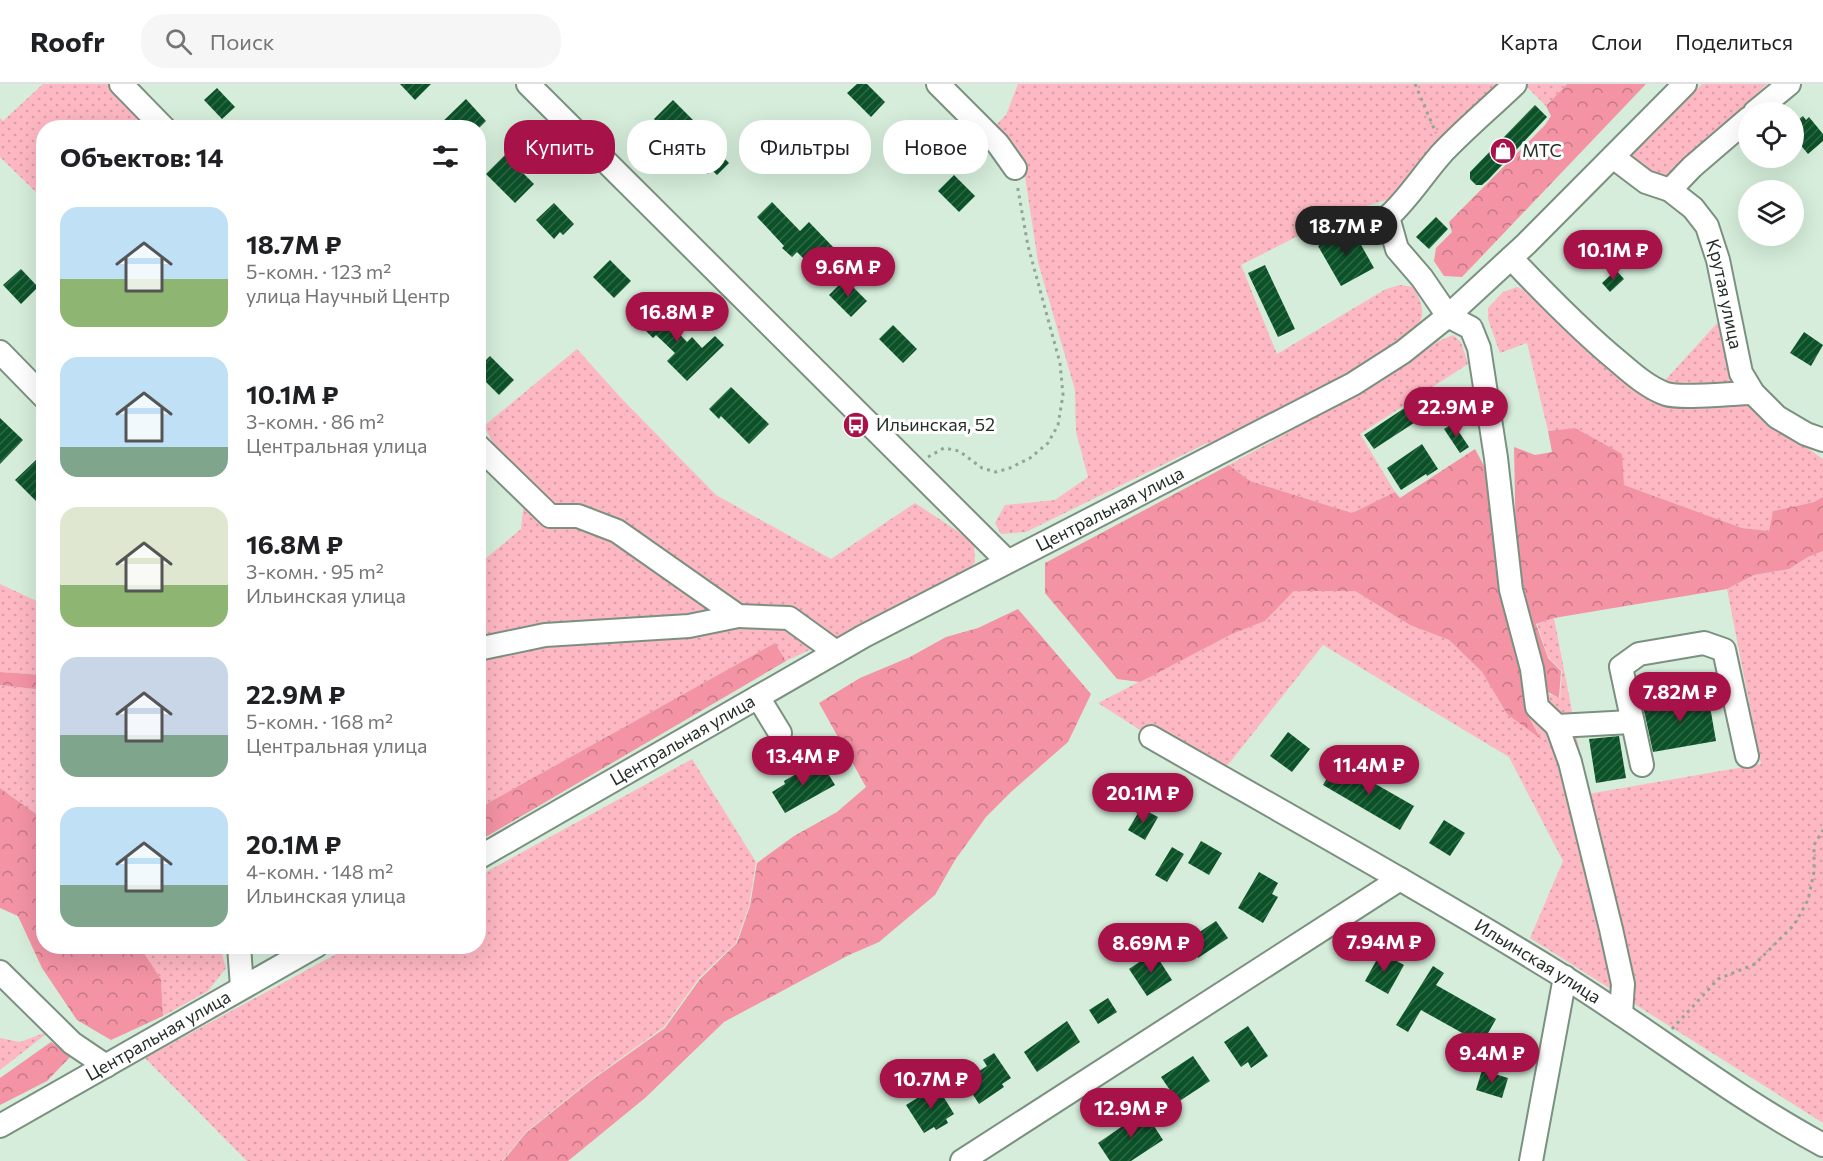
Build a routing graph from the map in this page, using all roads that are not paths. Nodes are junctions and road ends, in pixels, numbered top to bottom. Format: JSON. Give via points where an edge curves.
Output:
{"nodes":[{"id":1,"x":121,"y":84,"type":"edge"},
{"id":2,"x":528,"y":84,"type":"edge"},
{"id":3,"x":938,"y":84,"type":"edge"},
{"id":4,"x":1515,"y":84,"type":"edge"},
{"id":5,"x":1685,"y":84,"type":"edge"},
{"id":6,"x":1789,"y":84,"type":"edge"},
{"id":7,"x":1767,"y":102,"type":"edge"},
{"id":8,"x":156,"y":120,"type":"edge"},
{"id":9,"x":1738,"y":127,"type":"edge"},
{"id":10,"x":1613,"y":157,"type":"junction"},
{"id":11,"x":1015,"y":168,"type":"road end"},
{"id":12,"x":1670,"y":190,"type":"junction"},
{"id":13,"x":1511,"y":258,"type":"junction"},
{"id":14,"x":1448,"y":316,"type":"junction"},
{"id":15,"x":0,"y":352,"type":"edge"},
{"id":16,"x":36,"y":389,"type":"edge"},
{"id":17,"x":1753,"y":393,"type":"junction"},
{"id":18,"x":1823,"y":440,"type":"edge"},
{"id":19,"x":486,"y":454,"type":"edge"},
{"id":20,"x":1007,"y":561,"type":"junction"},
{"id":21,"x":738,"y":616,"type":"junction"},
{"id":22,"x":486,"y":647,"type":"edge"},
{"id":23,"x":836,"y":652,"type":"junction"},
{"id":24,"x":758,"y":697,"type":"junction"},
{"id":25,"x":1631,"y":722,"type":"junction"},
{"id":26,"x":1557,"y":726,"type":"junction"},
{"id":27,"x":780,"y":733,"type":"dead end"},
{"id":28,"x":1151,"y":737,"type":"dead end"},
{"id":29,"x":1747,"y":756,"type":"dead end"},
{"id":30,"x":1642,"y":765,"type":"dead end"},
{"id":31,"x":486,"y":853,"type":"edge"},
{"id":32,"x":1400,"y":879,"type":"junction"},
{"id":33,"x":240,"y":954,"type":"edge"},
{"id":34,"x":302,"y":954,"type":"edge"},
{"id":35,"x":0,"y":972,"type":"edge"},
{"id":36,"x":1565,"y":977,"type":"junction"},
{"id":37,"x":242,"y":987,"type":"junction"},
{"id":38,"x":1621,"y":1014,"type":"junction"},
{"id":39,"x":106,"y":1066,"type":"junction"},
{"id":40,"x":0,"y":1126,"type":"edge"},
{"id":41,"x":1823,"y":1145,"type":"edge"},
{"id":42,"x":962,"y":1161,"type":"edge"},
{"id":43,"x":1531,"y":1161,"type":"edge"}],
"edges":[{"from":1,"to":8,"type":"street"},
{"from":2,"to":20,"type":"street"},
{"from":3,"to":11,"type":"street","via":[[998,144]]},
{"from":4,"to":14,"type":"street","via":[[1444,151],[1388,217],[1397,249]]},
{"from":5,"to":10,"type":"street","name":"Центральная улица"},
{"from":6,"to":7,"type":"street"},
{"from":9,"to":12,"type":"street"},
{"from":10,"to":12,"type":"street","name":"Крутая улица","via":[[1646,182]]},
{"from":10,"to":13,"type":"street","name":"Центральная улица"},
{"from":12,"to":17,"type":"street","name":"Крутая улица","via":[[1693,208],[1707,226],[1741,374]]},
{"from":13,"to":14,"type":"street","name":"Центральная улица"},
{"from":13,"to":17,"type":"street","via":[[1548,299],[1638,378],[1667,394]]},
{"from":14,"to":20,"type":"street","name":"Центральная улица","via":[[1403,352],[1353,384]]},
{"from":14,"to":26,"type":"street","via":[[1471,328],[1479,348],[1497,458],[1511,590],[1532,669],[1537,707]]},
{"from":15,"to":16,"type":"street"},
{"from":17,"to":18,"type":"street","name":"Крутая улица","via":[[1777,417]]},
{"from":19,"to":21,"type":"street","via":[[550,516],[578,516],[618,531]]},
{"from":20,"to":23,"type":"street","name":"Центральная улица"},
{"from":21,"to":22,"type":"street","via":[[689,627],[545,635]]},
{"from":21,"to":23,"type":"street","via":[[789,618]]},
{"from":23,"to":24,"type":"street","name":"Центральная улица"},
{"from":24,"to":27,"type":"street"},
{"from":24,"to":31,"type":"street","name":"Центральная улица"},
{"from":25,"to":26,"type":"street"},
{"from":25,"to":29,"type":"street","via":[[1621,667],[1639,654],[1704,643],[1724,650]]},
{"from":25,"to":30,"type":"street"},
{"from":26,"to":38,"type":"street","via":[[1570,762],[1623,984]]},
{"from":28,"to":32,"type":"street","name":"Ильинская улица"},
{"from":32,"to":36,"type":"street","name":"Ильинская улица"},
{"from":32,"to":42,"type":"street"},
{"from":33,"to":37,"type":"street"},
{"from":34,"to":37,"type":"street","name":"Центральная улица"},
{"from":35,"to":39,"type":"street","via":[[72,1043]]},
{"from":36,"to":38,"type":"street","name":"Ильинская улица"},
{"from":36,"to":43,"type":"street"},
{"from":37,"to":39,"type":"street","name":"Центральная улица"},
{"from":38,"to":41,"type":"street","name":"Ильинская улица","via":[[1719,1083]]},
{"from":39,"to":40,"type":"street","name":"Центральная улица"}]}
